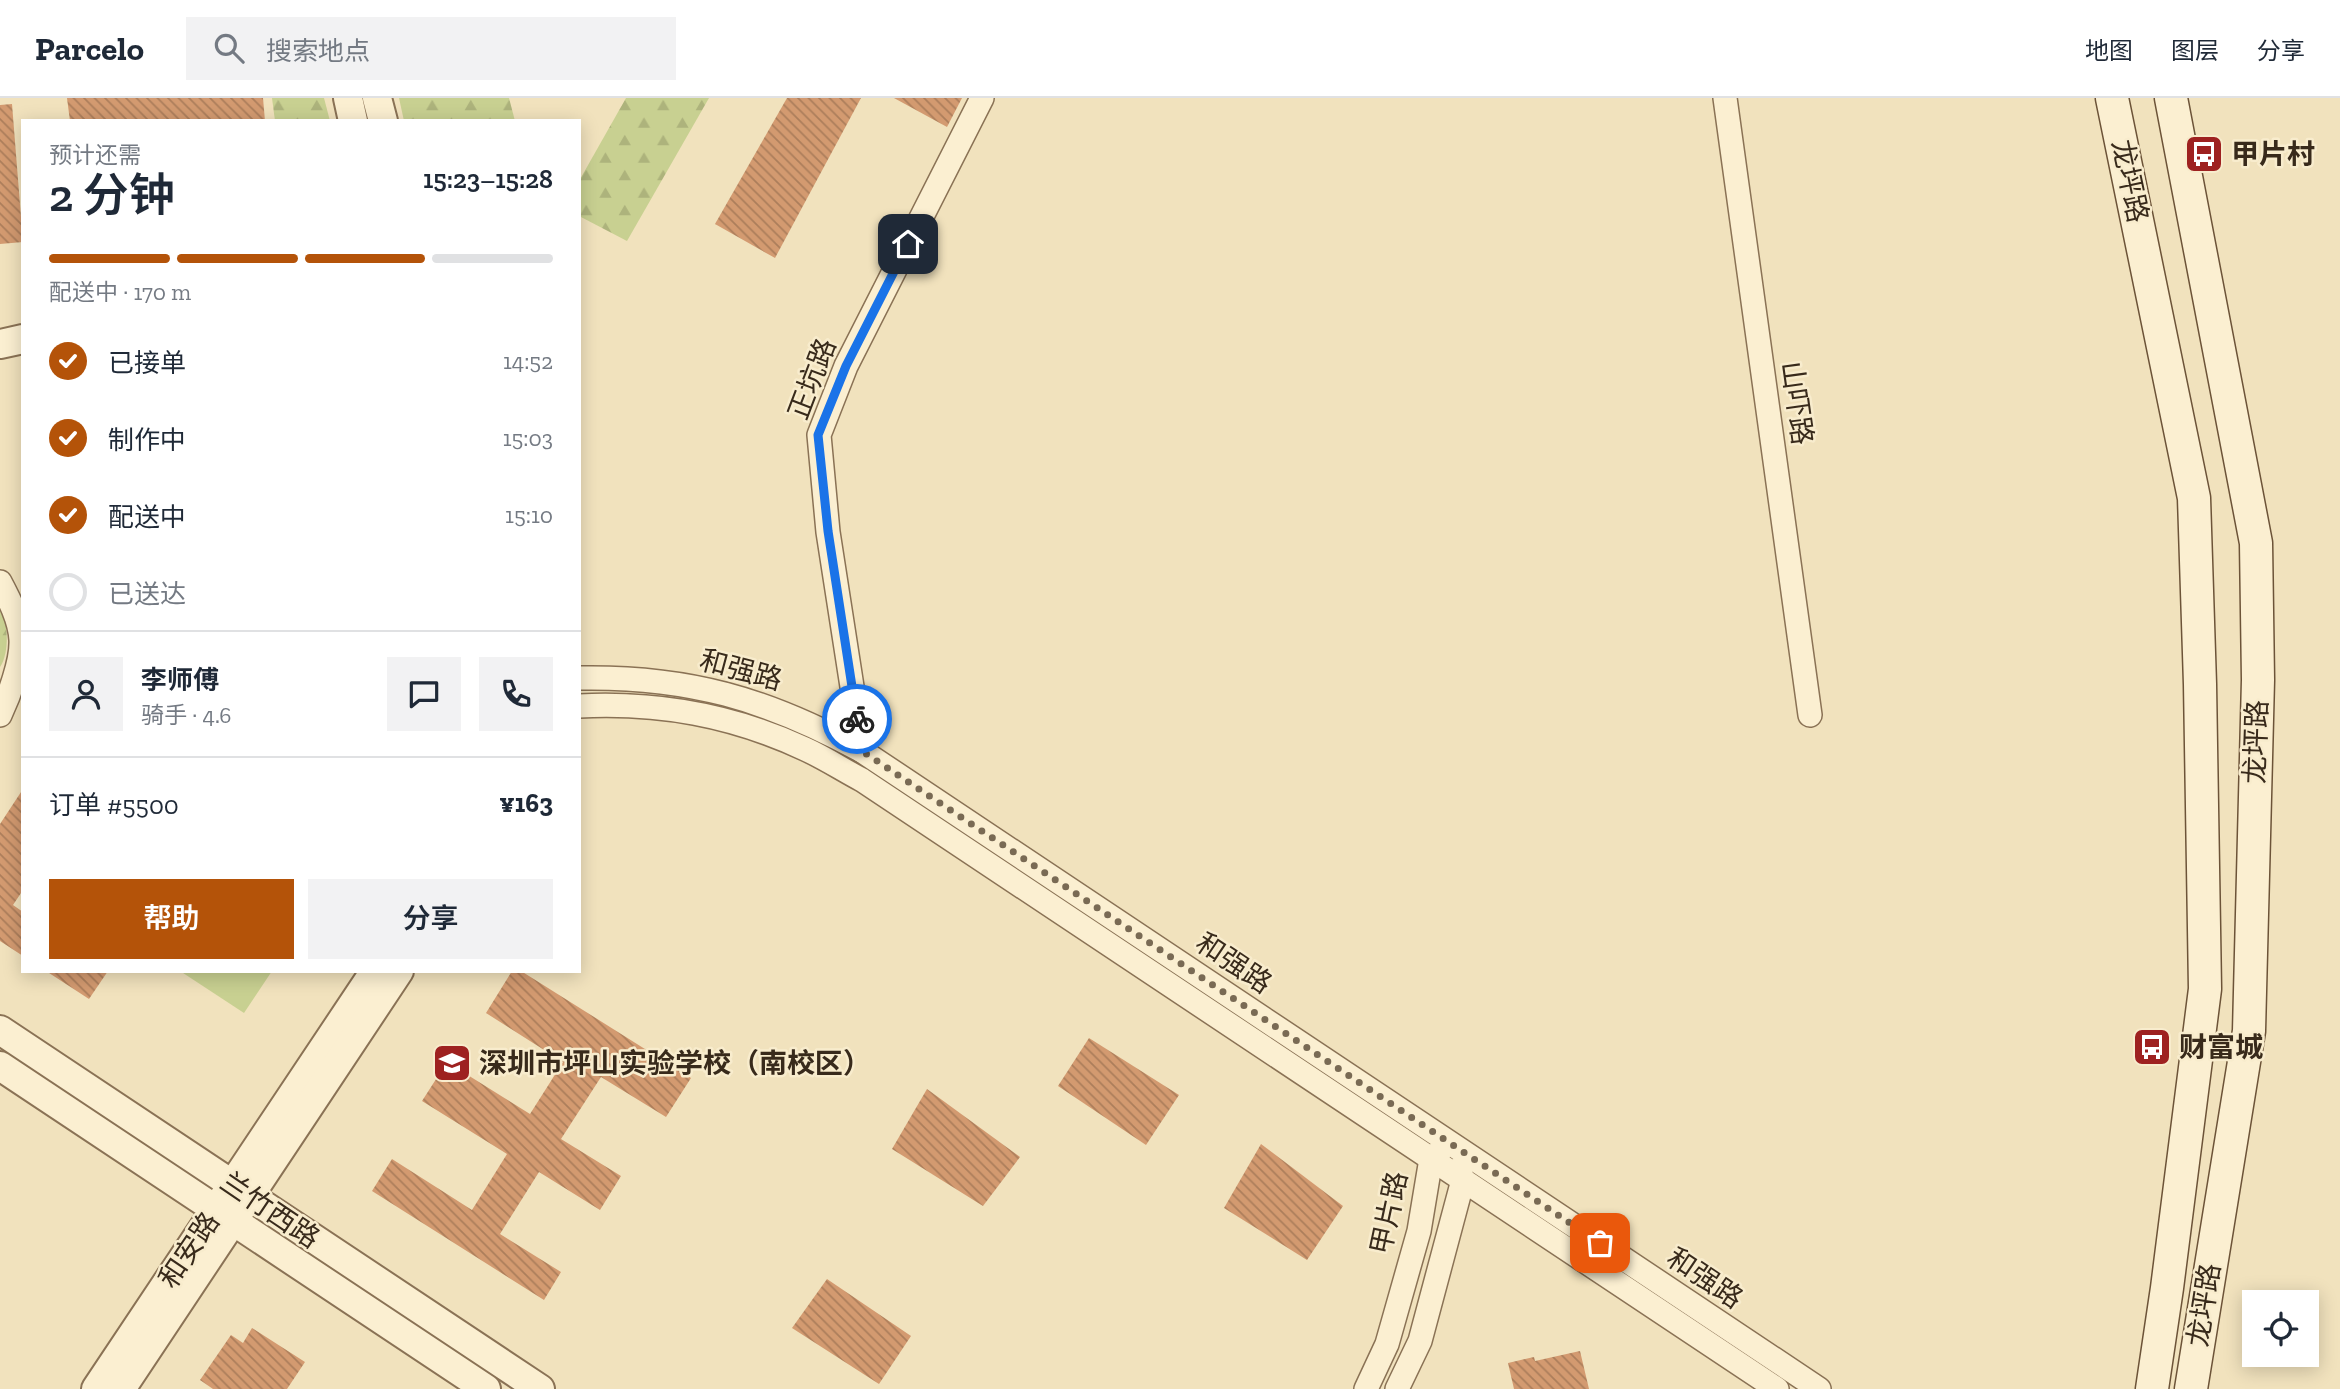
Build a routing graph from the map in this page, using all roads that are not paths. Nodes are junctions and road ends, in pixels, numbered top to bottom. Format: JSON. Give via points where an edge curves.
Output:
{"nodes":[{"id":1,"x":348,"y":98,"type":"edge"},
{"id":2,"x":377,"y":98,"type":"edge"},
{"id":3,"x":982,"y":98,"type":"edge"},
{"id":4,"x":1725,"y":98,"type":"edge"},
{"id":5,"x":2112,"y":98,"type":"edge"},
{"id":6,"x":2171,"y":98,"type":"edge"},
{"id":7,"x":353,"y":119,"type":"edge"},
{"id":8,"x":382,"y":119,"type":"edge"},
{"id":9,"x":21,"y":339,"type":"edge"},
{"id":10,"x":0,"y":344,"type":"edge"},
{"id":11,"x":0,"y":582,"type":"edge"},
{"id":12,"x":581,"y":678,"type":"edge"},
{"id":13,"x":581,"y":706,"type":"edge"},
{"id":14,"x":0,"y":715,"type":"edge"},
{"id":15,"x":1810,"y":715,"type":"dead end"},
{"id":16,"x":862,"y":751,"type":"junction"},
{"id":17,"x":374,"y":973,"type":"edge"},
{"id":18,"x":397,"y":973,"type":"edge"},
{"id":19,"x":0,"y":1030,"type":"edge"},
{"id":20,"x":0,"y":1066,"type":"edge"},
{"id":21,"x":1449,"y":1142,"type":"junction"},
{"id":22,"x":1431,"y":1159,"type":"junction"},
{"id":23,"x":1463,"y":1180,"type":"junction"},
{"id":24,"x":241,"y":1190,"type":"junction"},
{"id":25,"x":225,"y":1214,"type":"junction"},
{"id":26,"x":96,"y":1389,"type":"edge"},
{"id":27,"x":121,"y":1389,"type":"edge"},
{"id":28,"x":486,"y":1389,"type":"edge"},
{"id":29,"x":540,"y":1389,"type":"edge"},
{"id":30,"x":1366,"y":1389,"type":"edge"},
{"id":31,"x":1396,"y":1389,"type":"edge"},
{"id":32,"x":1777,"y":1389,"type":"edge"},
{"id":33,"x":1819,"y":1389,"type":"edge"},
{"id":34,"x":2152,"y":1389,"type":"edge"},
{"id":35,"x":2191,"y":1389,"type":"edge"}],
"edges":[{"from":1,"to":7,"type":"street"},
{"from":2,"to":8,"type":"street"},
{"from":3,"to":16,"type":"street","name":"正坑路","via":[[846,366],[818,435]]},
{"from":4,"to":15,"type":"street","name":"山吓路"},
{"from":5,"to":34,"type":"main road","name":"龙坪路","via":[[2194,498],[2200,684],[2205,989]]},
{"from":6,"to":35,"type":"main road","name":"龙坪路","via":[[2256,543],[2258,680],[2249,1031]]},
{"from":9,"to":10,"type":"street"},
{"from":11,"to":14,"type":"street","via":[[11,602],[21,640],[13,687]]},
{"from":12,"to":16,"type":"street","name":"和强路","via":[[676,683],[731,694],[817,726]]},
{"from":13,"to":22,"type":"street","name":"和强路","via":[[644,705],[702,713],[805,749],[862,780]]},
{"from":16,"to":21,"type":"street","name":"和强路"},
{"from":17,"to":24,"type":"street","name":"和安路"},
{"from":18,"to":24,"type":"street","name":"和安路"},
{"from":19,"to":24,"type":"street","name":"兰竹西路"},
{"from":20,"to":25,"type":"street","name":"兰竹西路"},
{"from":21,"to":22,"type":"street","name":"甲片路"},
{"from":21,"to":23,"type":"street"},
{"from":21,"to":33,"type":"street","name":"和强路"},
{"from":22,"to":23,"type":"street","name":"和强路"},
{"from":22,"to":30,"type":"street","name":"甲片路","via":[[1419,1231],[1387,1344]]},
{"from":23,"to":31,"type":"street","via":[[1420,1341]]},
{"from":23,"to":32,"type":"street","name":"和强路"},
{"from":24,"to":25,"type":"street","name":"和安路"},
{"from":24,"to":29,"type":"street","name":"兰竹西路"},
{"from":25,"to":26,"type":"street","name":"和安路"},
{"from":25,"to":27,"type":"street","name":"和安路"},
{"from":25,"to":28,"type":"street","name":"兰竹西路"}]}
